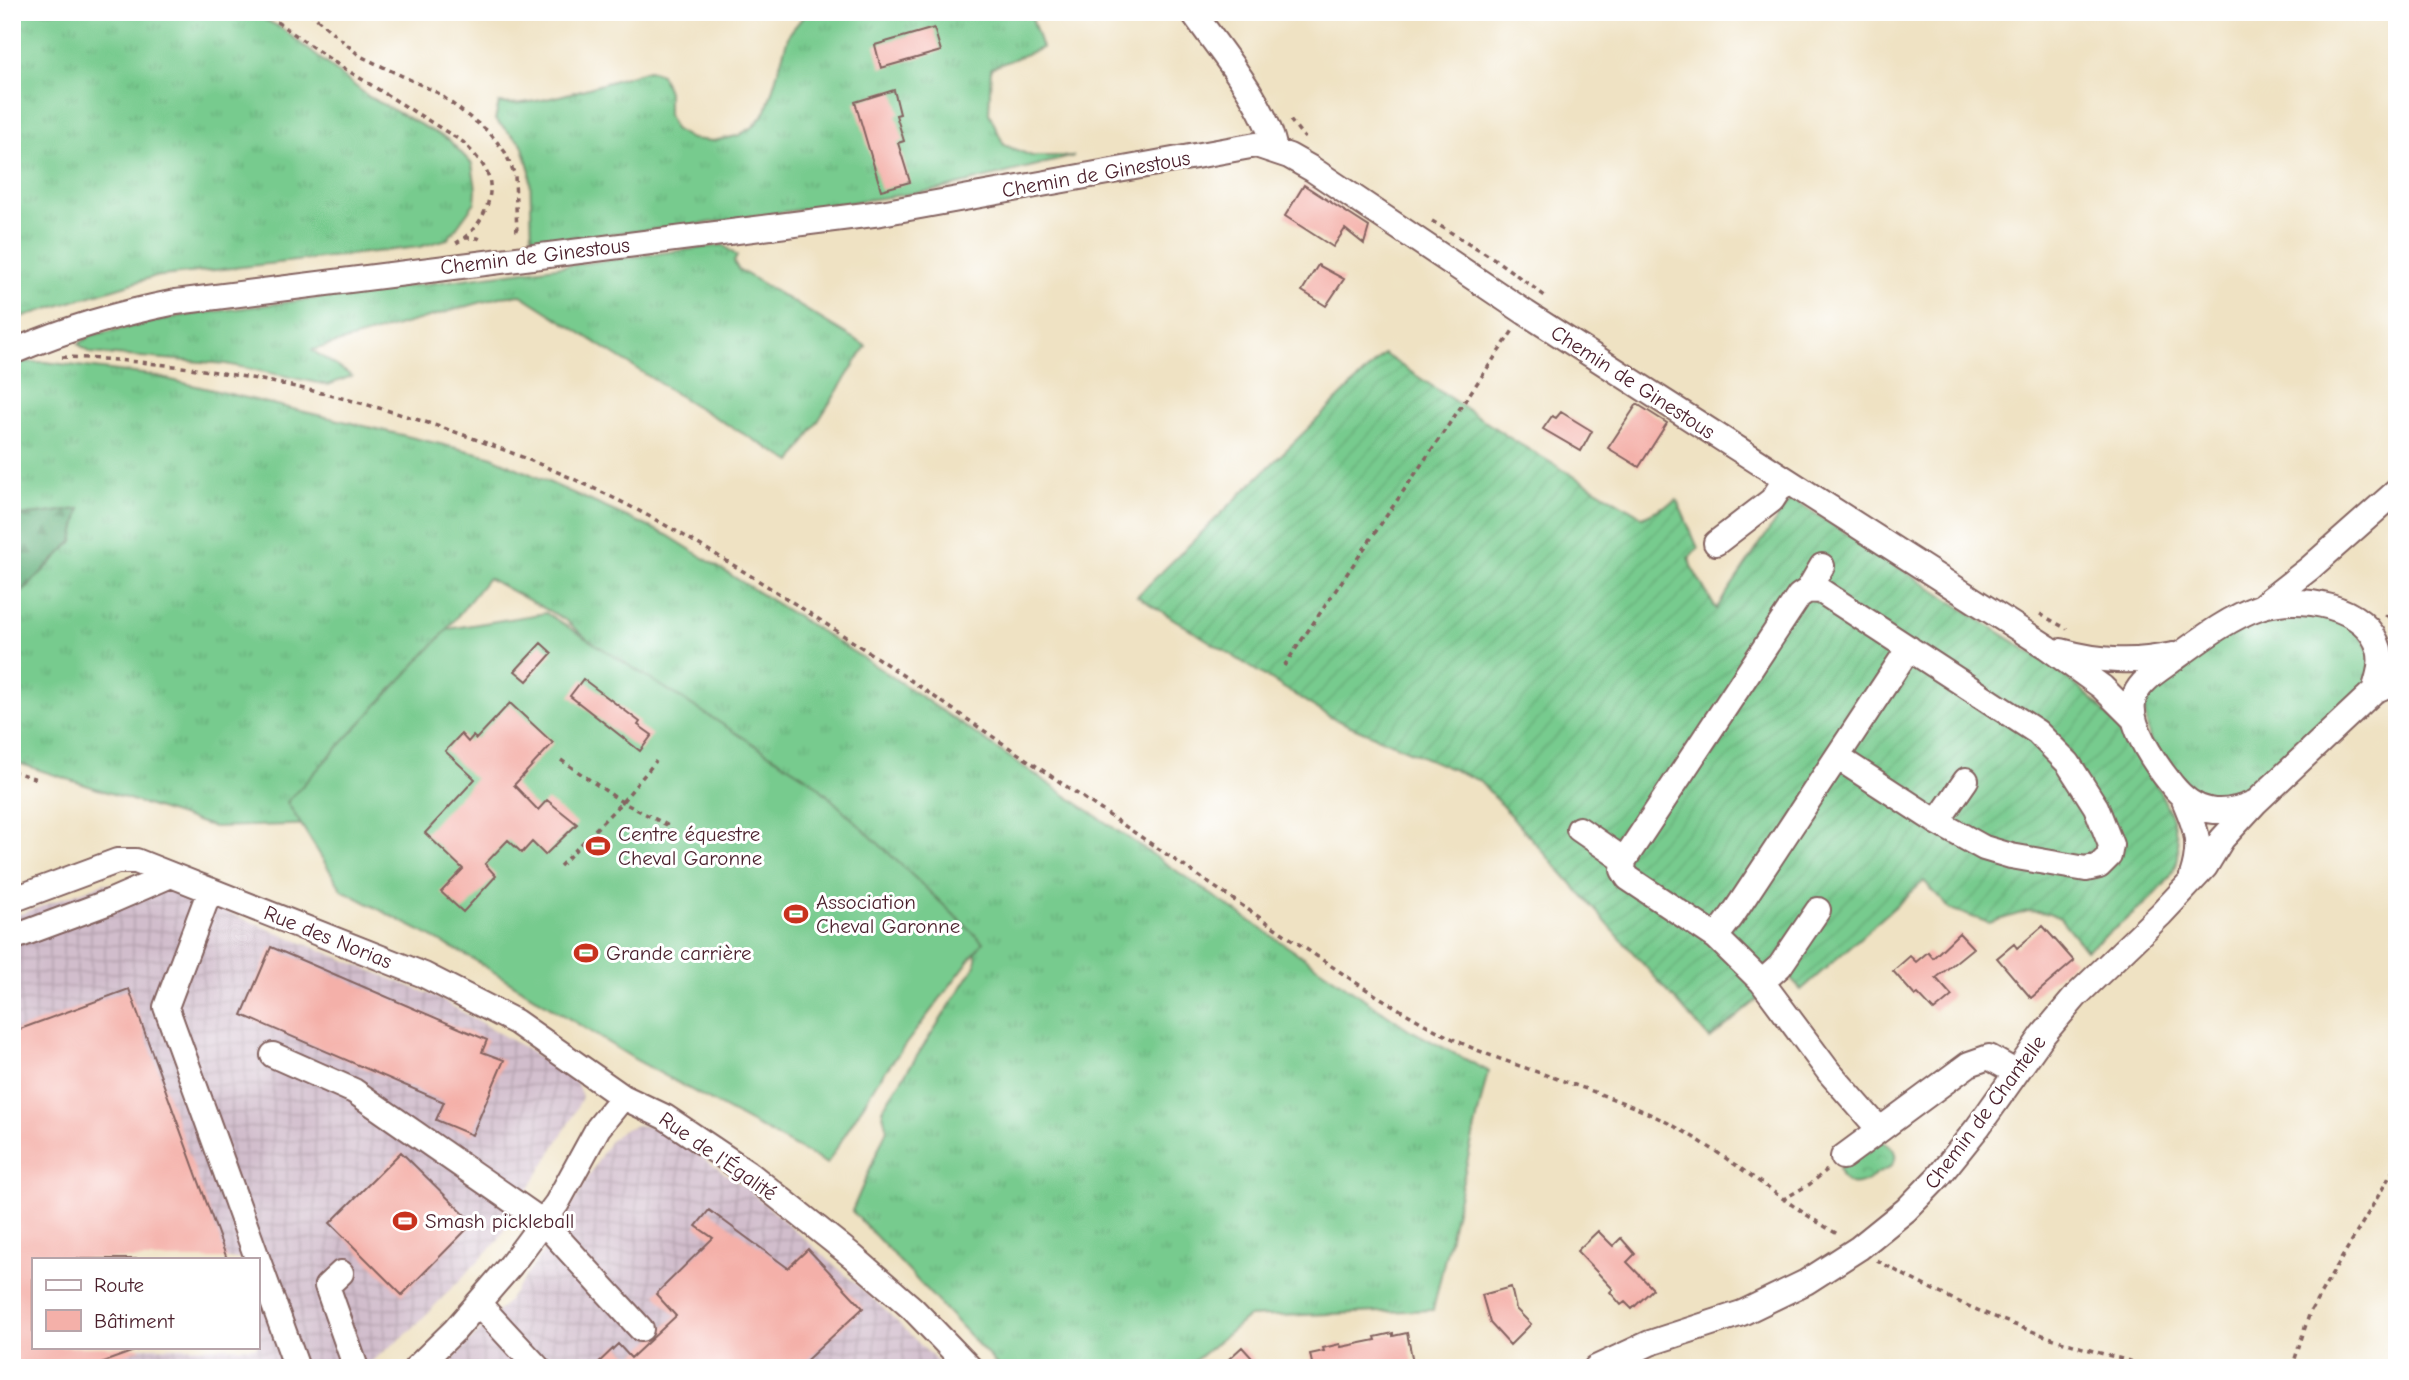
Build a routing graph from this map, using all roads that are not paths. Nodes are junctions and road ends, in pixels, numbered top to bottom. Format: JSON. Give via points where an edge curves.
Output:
{"nodes":[{"id":1,"x":1193,"y":12,"type":"edge"},
{"id":2,"x":1275,"y":151,"type":"junction"},
{"id":3,"x":12,"y":352,"type":"edge"},
{"id":4,"x":1785,"y":480,"type":"junction"},
{"id":5,"x":2397,"y":491,"type":"edge"},
{"id":6,"x":1716,"y":543,"type":"dead end"},
{"id":7,"x":1822,"y":566,"type":"dead end"},
{"id":8,"x":2310,"y":568,"type":"junction"},
{"id":9,"x":1808,"y":590,"type":"junction"},
{"id":10,"x":2318,"y":604,"type":"junction"},
{"id":11,"x":2261,"y":607,"type":"junction"},
{"id":12,"x":2368,"y":627,"type":"junction"},
{"id":13,"x":2397,"y":639,"type":"edge"},
{"id":14,"x":2047,"y":646,"type":"junction"},
{"id":15,"x":1909,"y":648,"type":"junction"},
{"id":16,"x":2181,"y":654,"type":"junction"},
{"id":17,"x":2386,"y":686,"type":"edge"},
{"id":18,"x":2132,"y":717,"type":"junction"},
{"id":19,"x":1837,"y":757,"type":"junction"},
{"id":20,"x":1966,"y":780,"type":"dead end"},
{"id":21,"x":2184,"y":800,"type":"junction"},
{"id":22,"x":2256,"y":802,"type":"junction"},
{"id":23,"x":1937,"y":822,"type":"junction"},
{"id":24,"x":1579,"y":829,"type":"dead end"},
{"id":25,"x":1625,"y":860,"type":"junction"},
{"id":26,"x":171,"y":875,"type":"junction"},
{"id":27,"x":2190,"y":882,"type":"junction"},
{"id":28,"x":210,"y":890,"type":"junction"},
{"id":29,"x":12,"y":900,"type":"edge"},
{"id":30,"x":1818,"y":910,"type":"dead end"},
{"id":31,"x":1716,"y":937,"type":"junction"},
{"id":32,"x":12,"y":938,"type":"edge"},
{"id":33,"x":1762,"y":982,"type":"junction"},
{"id":34,"x":273,"y":1055,"type":"dead end"},
{"id":35,"x":2015,"y":1072,"type":"junction"},
{"id":36,"x":623,"y":1097,"type":"junction"},
{"id":37,"x":1880,"y":1129,"type":"junction"},
{"id":38,"x":1843,"y":1157,"type":"road end"},
{"id":39,"x":543,"y":1222,"type":"junction"},
{"id":40,"x":257,"y":1258,"type":"edge"},
{"id":41,"x":259,"y":1263,"type":"edge"},
{"id":42,"x":341,"y":1273,"type":"dead end"},
{"id":43,"x":478,"y":1303,"type":"junction"},
{"id":44,"x":641,"y":1329,"type":"dead end"},
{"id":45,"x":297,"y":1368,"type":"edge"},
{"id":46,"x":356,"y":1368,"type":"edge"},
{"id":47,"x":416,"y":1368,"type":"edge"},
{"id":48,"x":538,"y":1368,"type":"edge"},
{"id":49,"x":970,"y":1368,"type":"edge"},
{"id":50,"x":1596,"y":1368,"type":"edge"}],
"edges":[{"from":1,"to":2,"type":"street","via":[[1261,111]]},
{"from":2,"to":3,"type":"street","name":"Chemin de Ginestous","via":[[1256,145],[881,213],[176,302],[71,328]]},
{"from":2,"to":4,"type":"street","name":"Chemin de Ginestous","via":[[1312,169]]},
{"from":4,"to":6,"type":"street","via":[[1772,500]]},
{"from":4,"to":14,"type":"street","name":"Chemin de Ginestous"},
{"from":5,"to":8,"type":"street"},
{"from":7,"to":9,"type":"street"},
{"from":8,"to":10,"type":"street","via":[[2308,580]]},
{"from":8,"to":11,"type":"street"},
{"from":9,"to":15,"type":"street","via":[[1821,591]]},
{"from":9,"to":25,"type":"street","via":[[1799,596]]},
{"from":10,"to":11,"type":"street","name":"Chemin de Ginestous","via":[[2293,601]]},
{"from":10,"to":12,"type":"street","name":"Chemin de Ginestous"},
{"from":11,"to":16,"type":"street","name":"Chemin de Ginestous"},
{"from":12,"to":13,"type":"street","name":"Chemin de Ginestous"},
{"from":12,"to":17,"type":"street","via":[[2379,650]]},
{"from":14,"to":16,"type":"street","name":"Chemin de Ginestous","via":[[2117,662]]},
{"from":14,"to":18,"type":"street","name":"Chemin de Ginestous","via":[[2102,687]]},
{"from":15,"to":19,"type":"street"},
{"from":15,"to":23,"type":"street","via":[[2037,732],[2068,763],[2096,807],[2111,845],[2109,856],[2099,866],[2086,869],[1984,848]]},
{"from":16,"to":18,"type":"street","name":"Chemin de Ginestous","via":[[2147,679],[2134,695]]},
{"from":17,"to":22,"type":"street"},
{"from":18,"to":21,"type":"street","name":"Chemin de Ginestous"},
{"from":19,"to":23,"type":"street"},
{"from":19,"to":31,"type":"street"},
{"from":20,"to":23,"type":"street"},
{"from":21,"to":22,"type":"street","via":[[2224,812]]},
{"from":21,"to":27,"type":"street","name":"Chemin de Chantelle","via":[[2198,840]]},
{"from":22,"to":27,"type":"street","name":"Chemin de Chantelle"},
{"from":24,"to":25,"type":"street"},
{"from":25,"to":31,"type":"street","via":[[1623,870],[1628,878]]},
{"from":26,"to":28,"type":"street","name":"Rue des Norias"},
{"from":26,"to":29,"type":"street","name":"Rue des Norias","via":[[136,861],[117,860]]},
{"from":26,"to":32,"type":"street"},
{"from":27,"to":35,"type":"street","name":"Chemin de Chantelle","via":[[2076,996]]},
{"from":28,"to":36,"type":"street","name":"Rue des Norias","via":[[424,975],[516,1022]]},
{"from":28,"to":40,"type":"street","via":[[166,1007]]},
{"from":30,"to":33,"type":"street","via":[[1780,966]]},
{"from":31,"to":33,"type":"street"},
{"from":33,"to":37,"type":"street","via":[[1829,1072]]},
{"from":34,"to":39,"type":"street","via":[[354,1091]]},
{"from":35,"to":37,"type":"street","via":[[1989,1057],[1969,1064]]},
{"from":35,"to":50,"type":"street","name":"Chemin de Chantelle","via":[[1938,1177],[1859,1248],[1807,1282],[1742,1313],[1650,1343]]},
{"from":36,"to":39,"type":"street","via":[[598,1128]]},
{"from":36,"to":49,"type":"street","name":"Rue de l'Égalité","via":[[665,1117],[747,1172],[913,1309]]},
{"from":37,"to":38,"type":"street"},
{"from":39,"to":43,"type":"street"},
{"from":39,"to":44,"type":"street"},
{"from":41,"to":45,"type":"street"},
{"from":42,"to":46,"type":"street","via":[[327,1286]]},
{"from":43,"to":47,"type":"street"},
{"from":43,"to":48,"type":"street"}]}
